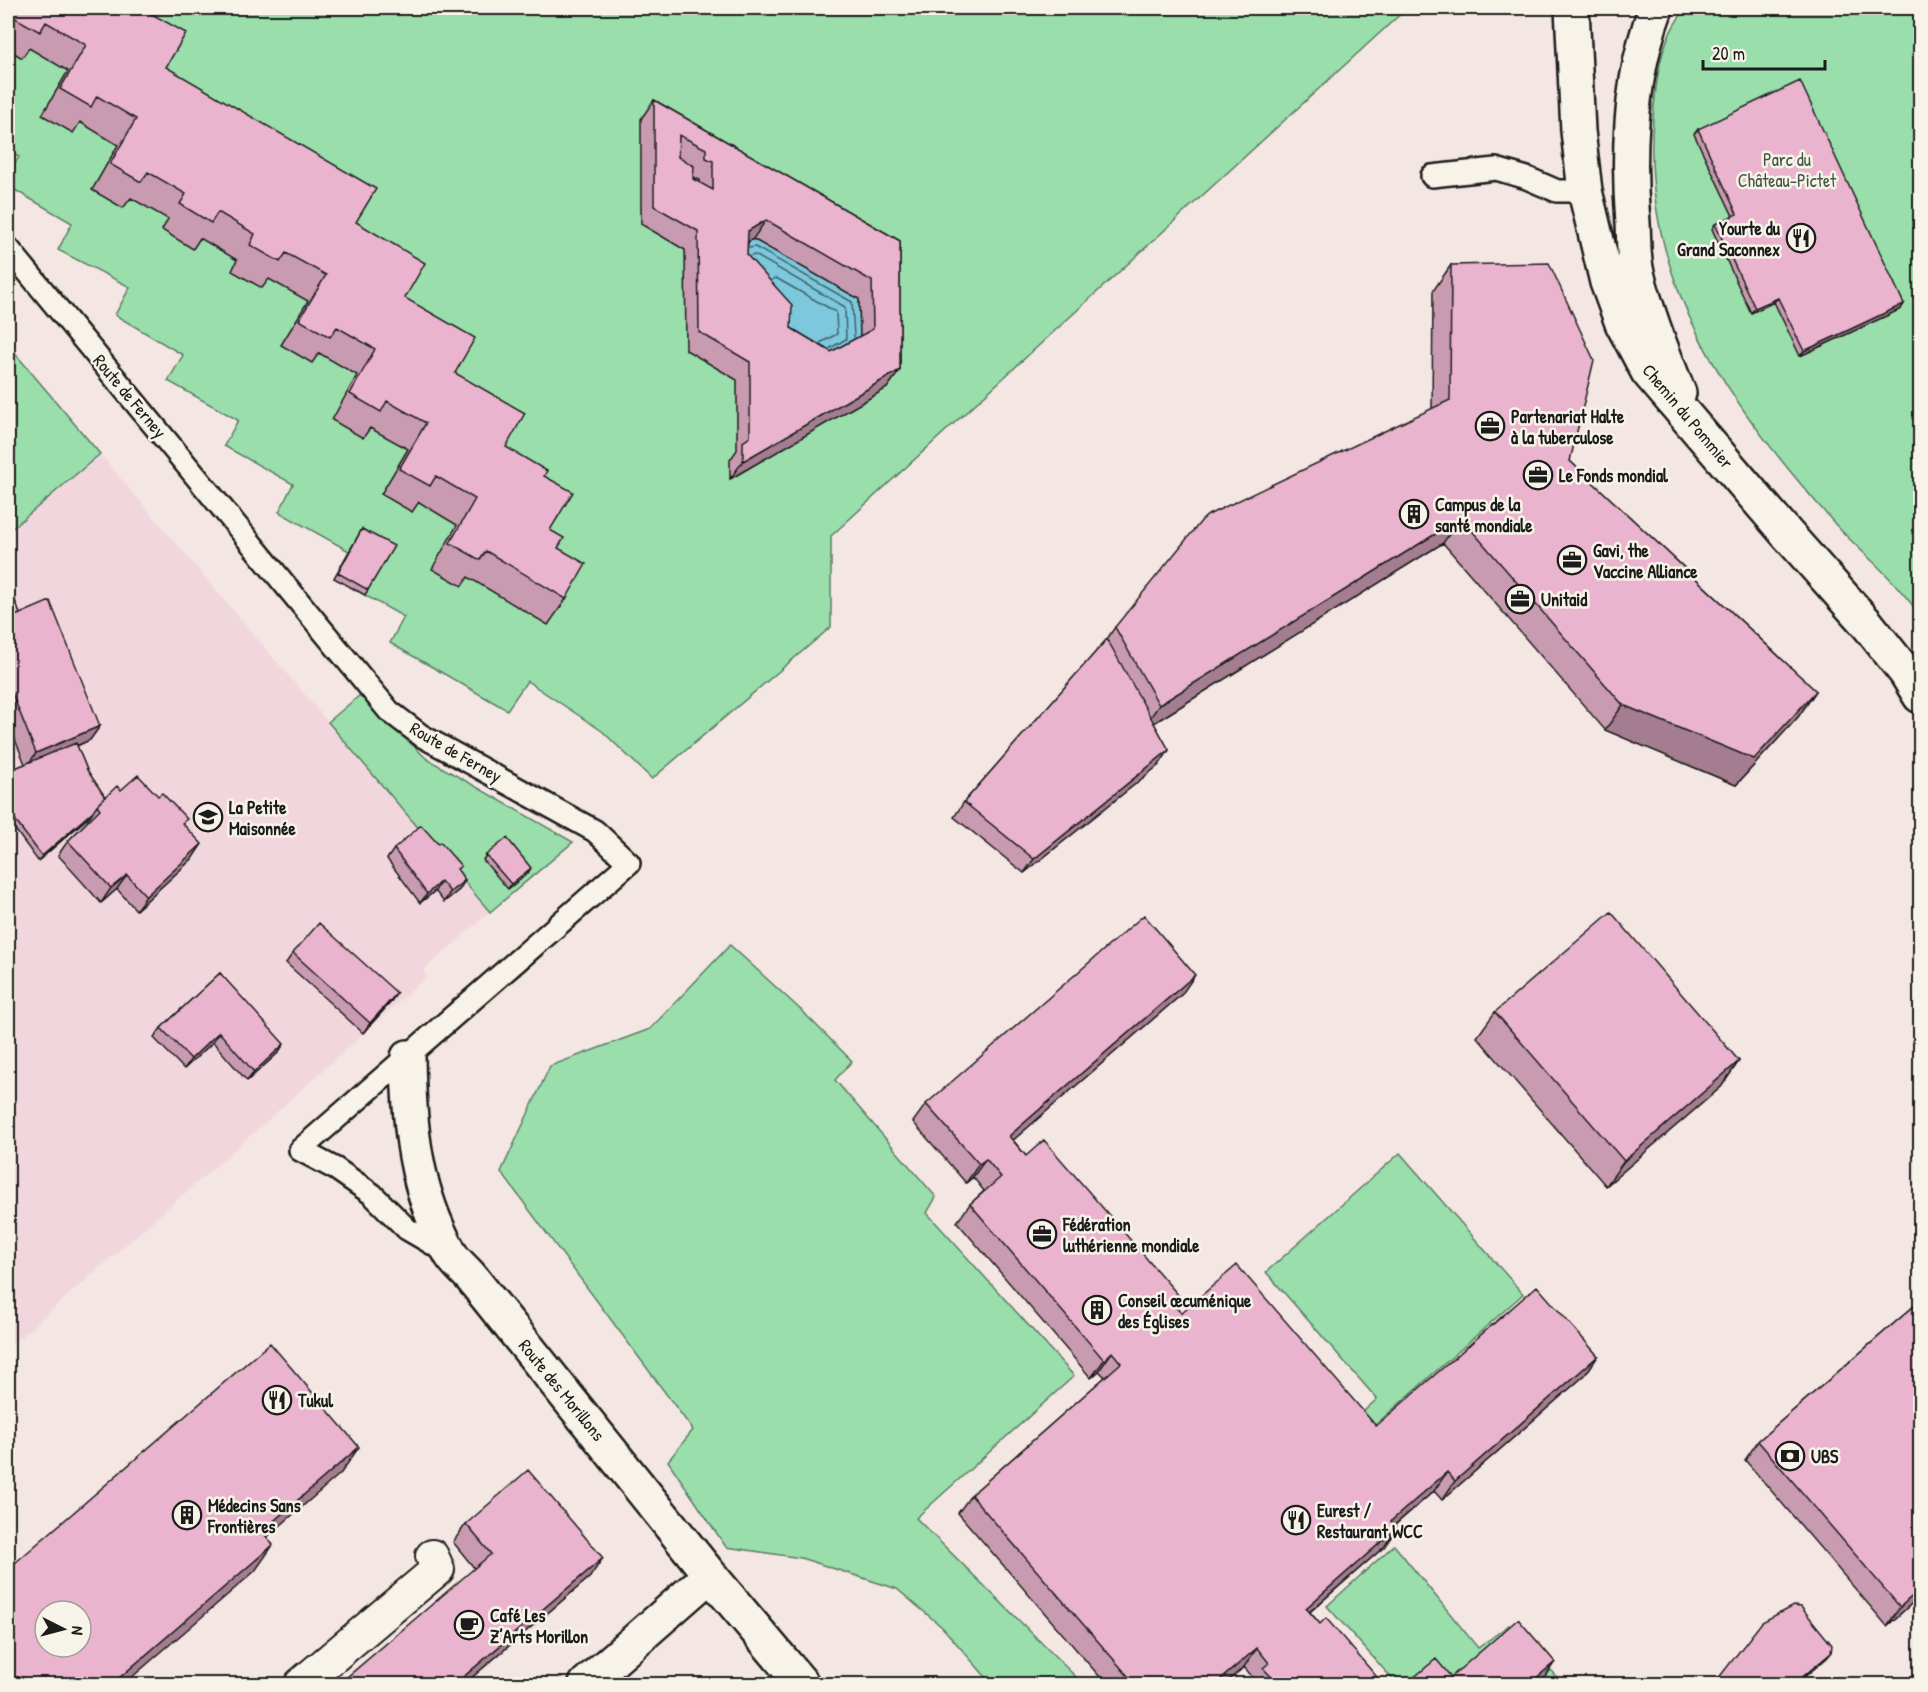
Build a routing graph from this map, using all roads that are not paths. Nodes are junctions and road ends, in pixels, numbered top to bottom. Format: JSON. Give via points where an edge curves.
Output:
{"nodes":[{"id":1,"x":1572,"y":8,"type":"edge"},
{"id":2,"x":1656,"y":8,"type":"edge"},
{"id":3,"x":1432,"y":176,"type":"dead end"},
{"id":4,"x":1585,"y":191,"type":"junction"},
{"id":5,"x":8,"y":248,"type":"edge"},
{"id":6,"x":1693,"y":425,"type":"junction"},
{"id":7,"x":1920,"y":696,"type":"edge"},
{"id":8,"x":408,"y":1057,"type":"junction"},
{"id":9,"x":450,"y":1254,"type":"junction"},
{"id":10,"x":432,"y":1556,"type":"dead end"},
{"id":11,"x":710,"y":1575,"type":"junction"},
{"id":12,"x":301,"y":1684,"type":"edge"},
{"id":13,"x":586,"y":1684,"type":"edge"},
{"id":14,"x":802,"y":1684,"type":"edge"}],
"edges":[{"from":1,"to":4,"type":"street","name":"Chemin du Pommier"},
{"from":2,"to":6,"type":"street","via":[[1646,34],[1632,114],[1629,168],[1636,271],[1666,361]]},
{"from":3,"to":4,"type":"lane","via":[[1496,170],[1557,191]]},
{"from":4,"to":6,"type":"street","name":"Chemin du Pommier","via":[[1606,282],[1622,323],[1648,372]]},
{"from":5,"to":8,"type":"lane","name":"Route de Ferney","via":[[389,711],[422,736],[595,831],[629,863]]},
{"from":6,"to":7,"type":"street","name":"Chemin du Pommier","via":[[1868,625]]},
{"from":8,"to":9,"type":"street","name":"Route des Morillons","via":[[409,1112],[417,1166],[430,1210]]},
{"from":8,"to":9,"type":"lane","name":"Route de Ferney","via":[[300,1150],[336,1169],[372,1194],[406,1229]]},
{"from":9,"to":11,"type":"street","name":"Route des Morillons"},
{"from":10,"to":12,"type":"street","via":[[438,1569]]},
{"from":11,"to":13,"type":"street"},
{"from":11,"to":14,"type":"street","name":"Route des Morillons"}]}
